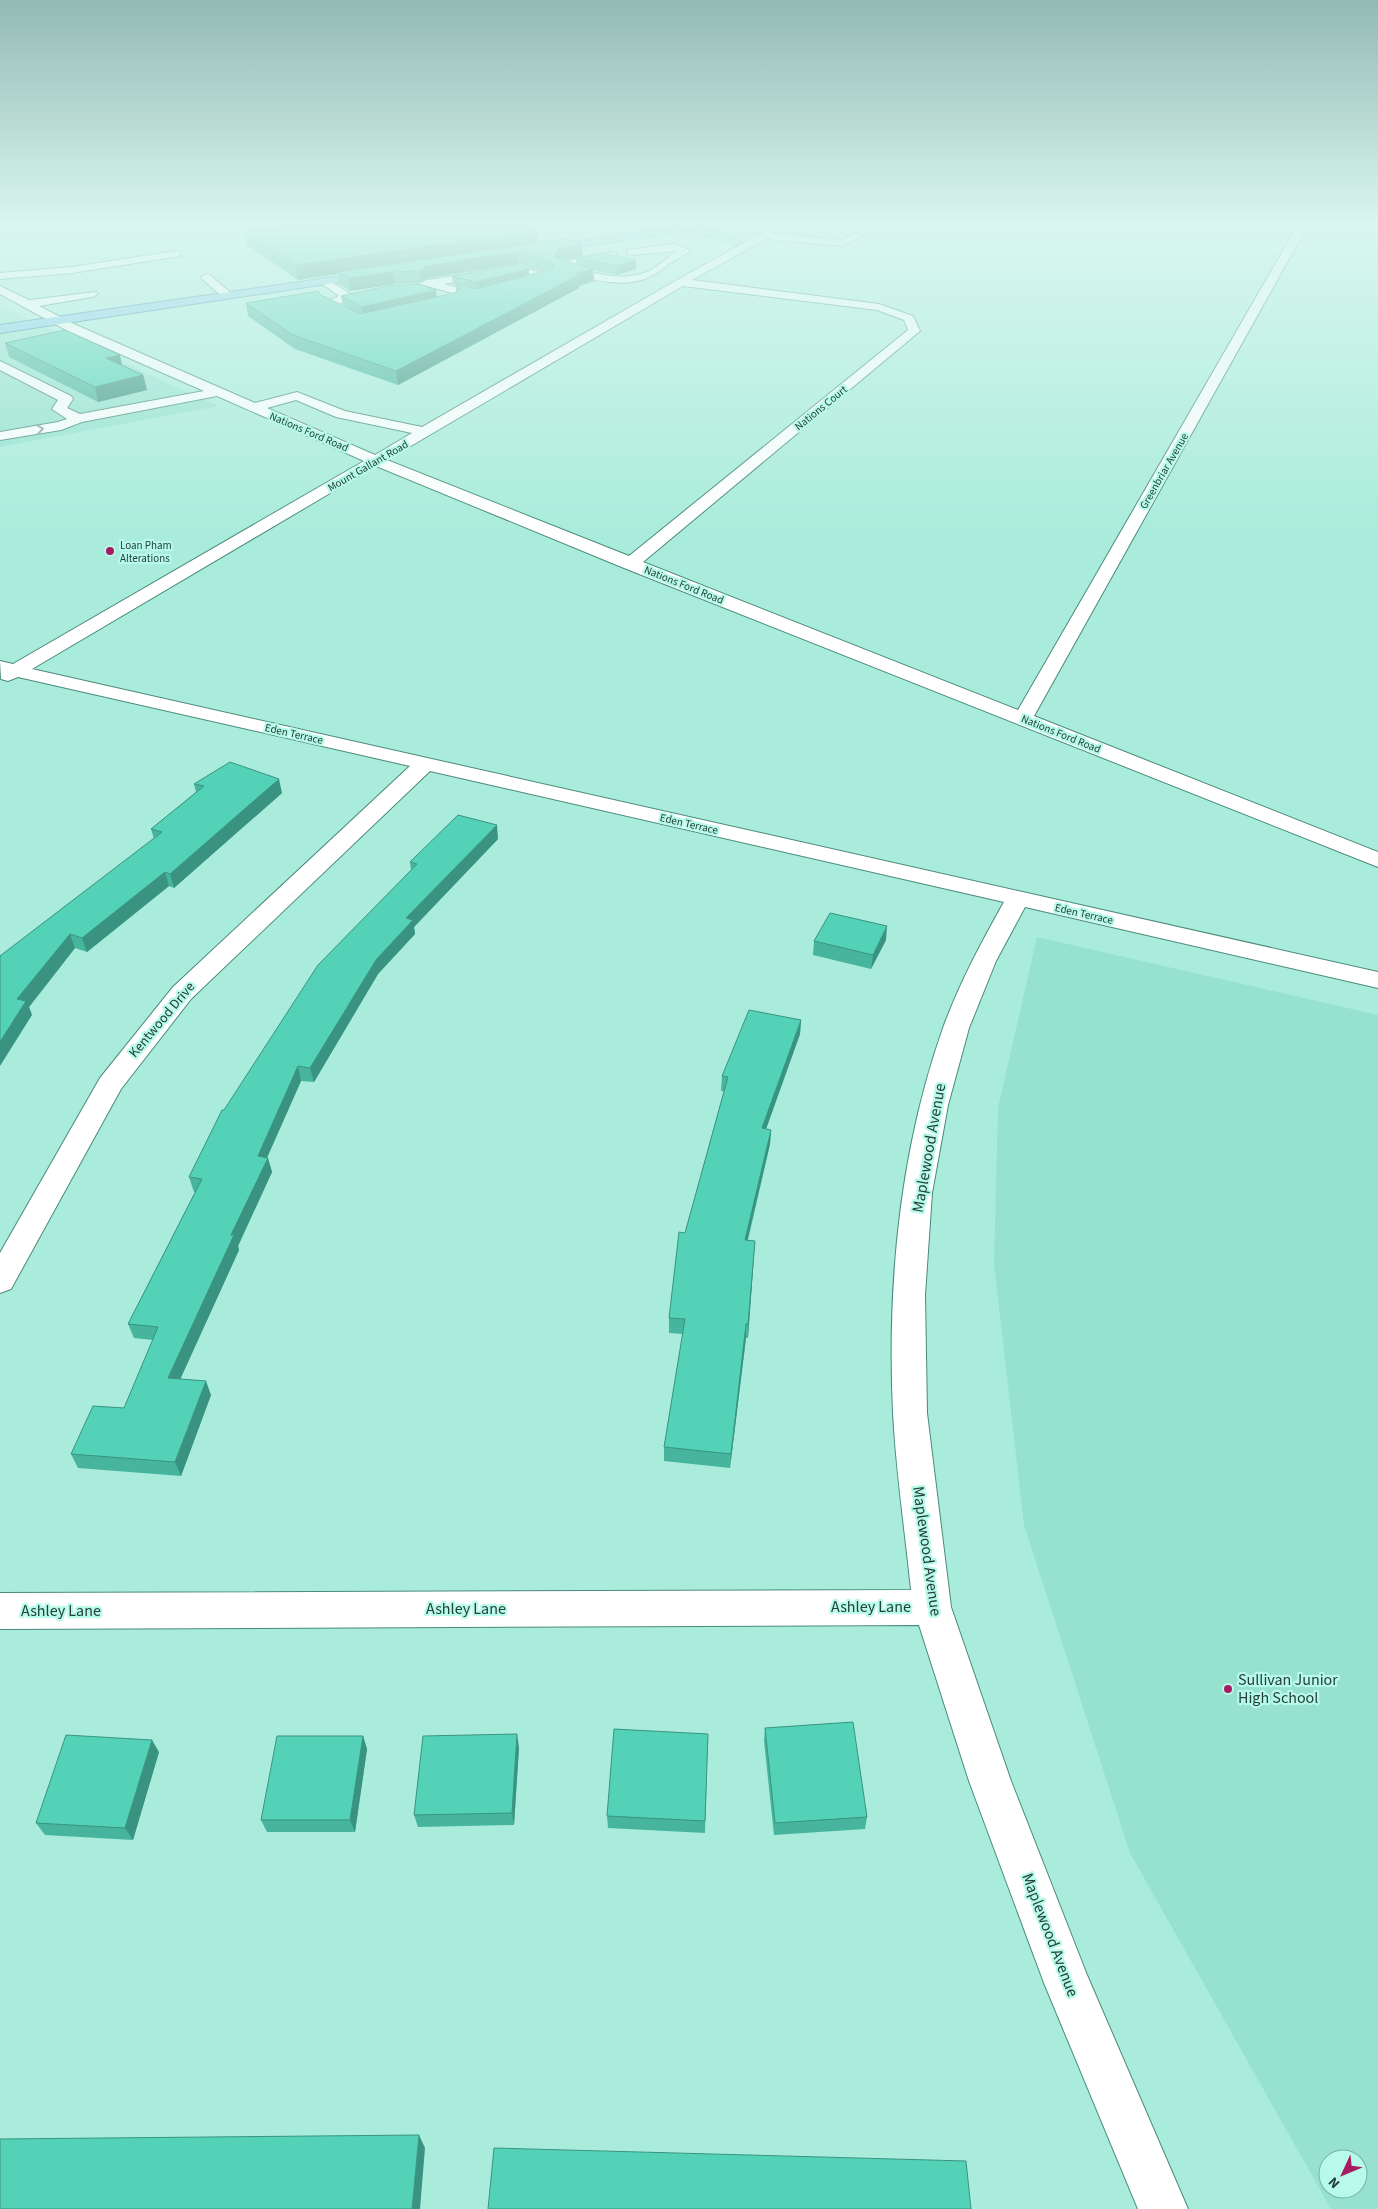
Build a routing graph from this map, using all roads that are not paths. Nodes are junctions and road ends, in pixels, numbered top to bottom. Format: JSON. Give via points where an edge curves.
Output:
{"nodes":[{"id":1,"x":21,"y":326,"type":"edge"},
{"id":2,"x":69,"y":326,"type":"edge"},
{"id":3,"x":606,"y":326,"type":"edge"},
{"id":4,"x":912,"y":326,"type":"edge"},
{"id":5,"x":1246,"y":326,"type":"edge"},
{"id":6,"x":0,"y":329,"type":"edge"},
{"id":7,"x":0,"y":365,"type":"edge"},
{"id":8,"x":217,"y":392,"type":"junction"},
{"id":9,"x":271,"y":403,"type":"junction"},
{"id":10,"x":253,"y":408,"type":"junction"},
{"id":11,"x":341,"y":414,"type":"junction"},
{"id":12,"x":78,"y":419,"type":"junction"},
{"id":13,"x":324,"y":419,"type":"dead end"},
{"id":14,"x":297,"y":427,"type":"junction"},
{"id":15,"x":425,"y":432,"type":"junction"},
{"id":16,"x":0,"y":436,"type":"edge"},
{"id":17,"x":376,"y":461,"type":"junction"},
{"id":18,"x":630,"y":564,"type":"junction"},
{"id":19,"x":5,"y":672,"type":"edge"},
{"id":20,"x":1023,"y":719,"type":"junction"},
{"id":21,"x":425,"y":764,"type":"junction"},
{"id":22,"x":1378,"y":860,"type":"edge"},
{"id":23,"x":1017,"y":899,"type":"junction"},
{"id":24,"x":1378,"y":980,"type":"edge"},
{"id":25,"x":0,"y":1280,"type":"edge"},
{"id":26,"x":932,"y":1607,"type":"junction"},
{"id":27,"x":0,"y":1611,"type":"edge"},
{"id":28,"x":1163,"y":2209,"type":"edge"}],
"edges":[{"from":1,"to":6,"type":"main road"},
{"from":2,"to":8,"type":"street","name":"Nations Ford Road"},
{"from":3,"to":15,"type":"street","name":"Mount Gallant Road"},
{"from":4,"to":18,"type":"street","name":"Nations Court","via":[[914,331]]},
{"from":5,"to":20,"type":"street","name":"Greenbriar Avenue"},
{"from":7,"to":12,"type":"street","via":[[66,399],[54,410]]},
{"from":8,"to":10,"type":"street","name":"Nations Ford Road"},
{"from":8,"to":12,"type":"street"},
{"from":9,"to":10,"type":"street"},
{"from":9,"to":11,"type":"street","via":[[297,396]]},
{"from":9,"to":14,"type":"street","via":[[315,422]]},
{"from":10,"to":14,"type":"street","name":"Nations Ford Road"},
{"from":11,"to":13,"type":"street"},
{"from":11,"to":15,"type":"street"},
{"from":16,"to":12,"type":"street","one_way":true,"via":[[61,426]]},
{"from":14,"to":17,"type":"street","name":"Nations Ford Road"},
{"from":15,"to":17,"type":"street","name":"Mount Gallant Road"},
{"from":17,"to":18,"type":"street","name":"Nations Ford Road"},
{"from":17,"to":19,"type":"street","name":"Mount Gallant Road"},
{"from":18,"to":20,"type":"street","name":"Nations Ford Road"},
{"from":19,"to":21,"type":"street","name":"Eden Terrace"},
{"from":20,"to":22,"type":"street","name":"Nations Ford Road"},
{"from":21,"to":23,"type":"street","name":"Eden Terrace"},
{"from":21,"to":25,"type":"street","name":"Kentwood Drive","via":[[182,993],[110,1084]]},
{"from":23,"to":24,"type":"street","name":"Eden Terrace"},
{"from":23,"to":26,"type":"street","name":"Maplewood Avenue","via":[[984,961],[956,1028],[934,1105],[917,1193],[909,1294],[910,1413]]},
{"from":26,"to":27,"type":"street","name":"Ashley Lane"},
{"from":26,"to":28,"type":"street","name":"Maplewood Avenue","via":[[990,1781],[1067,1983]]}]}
